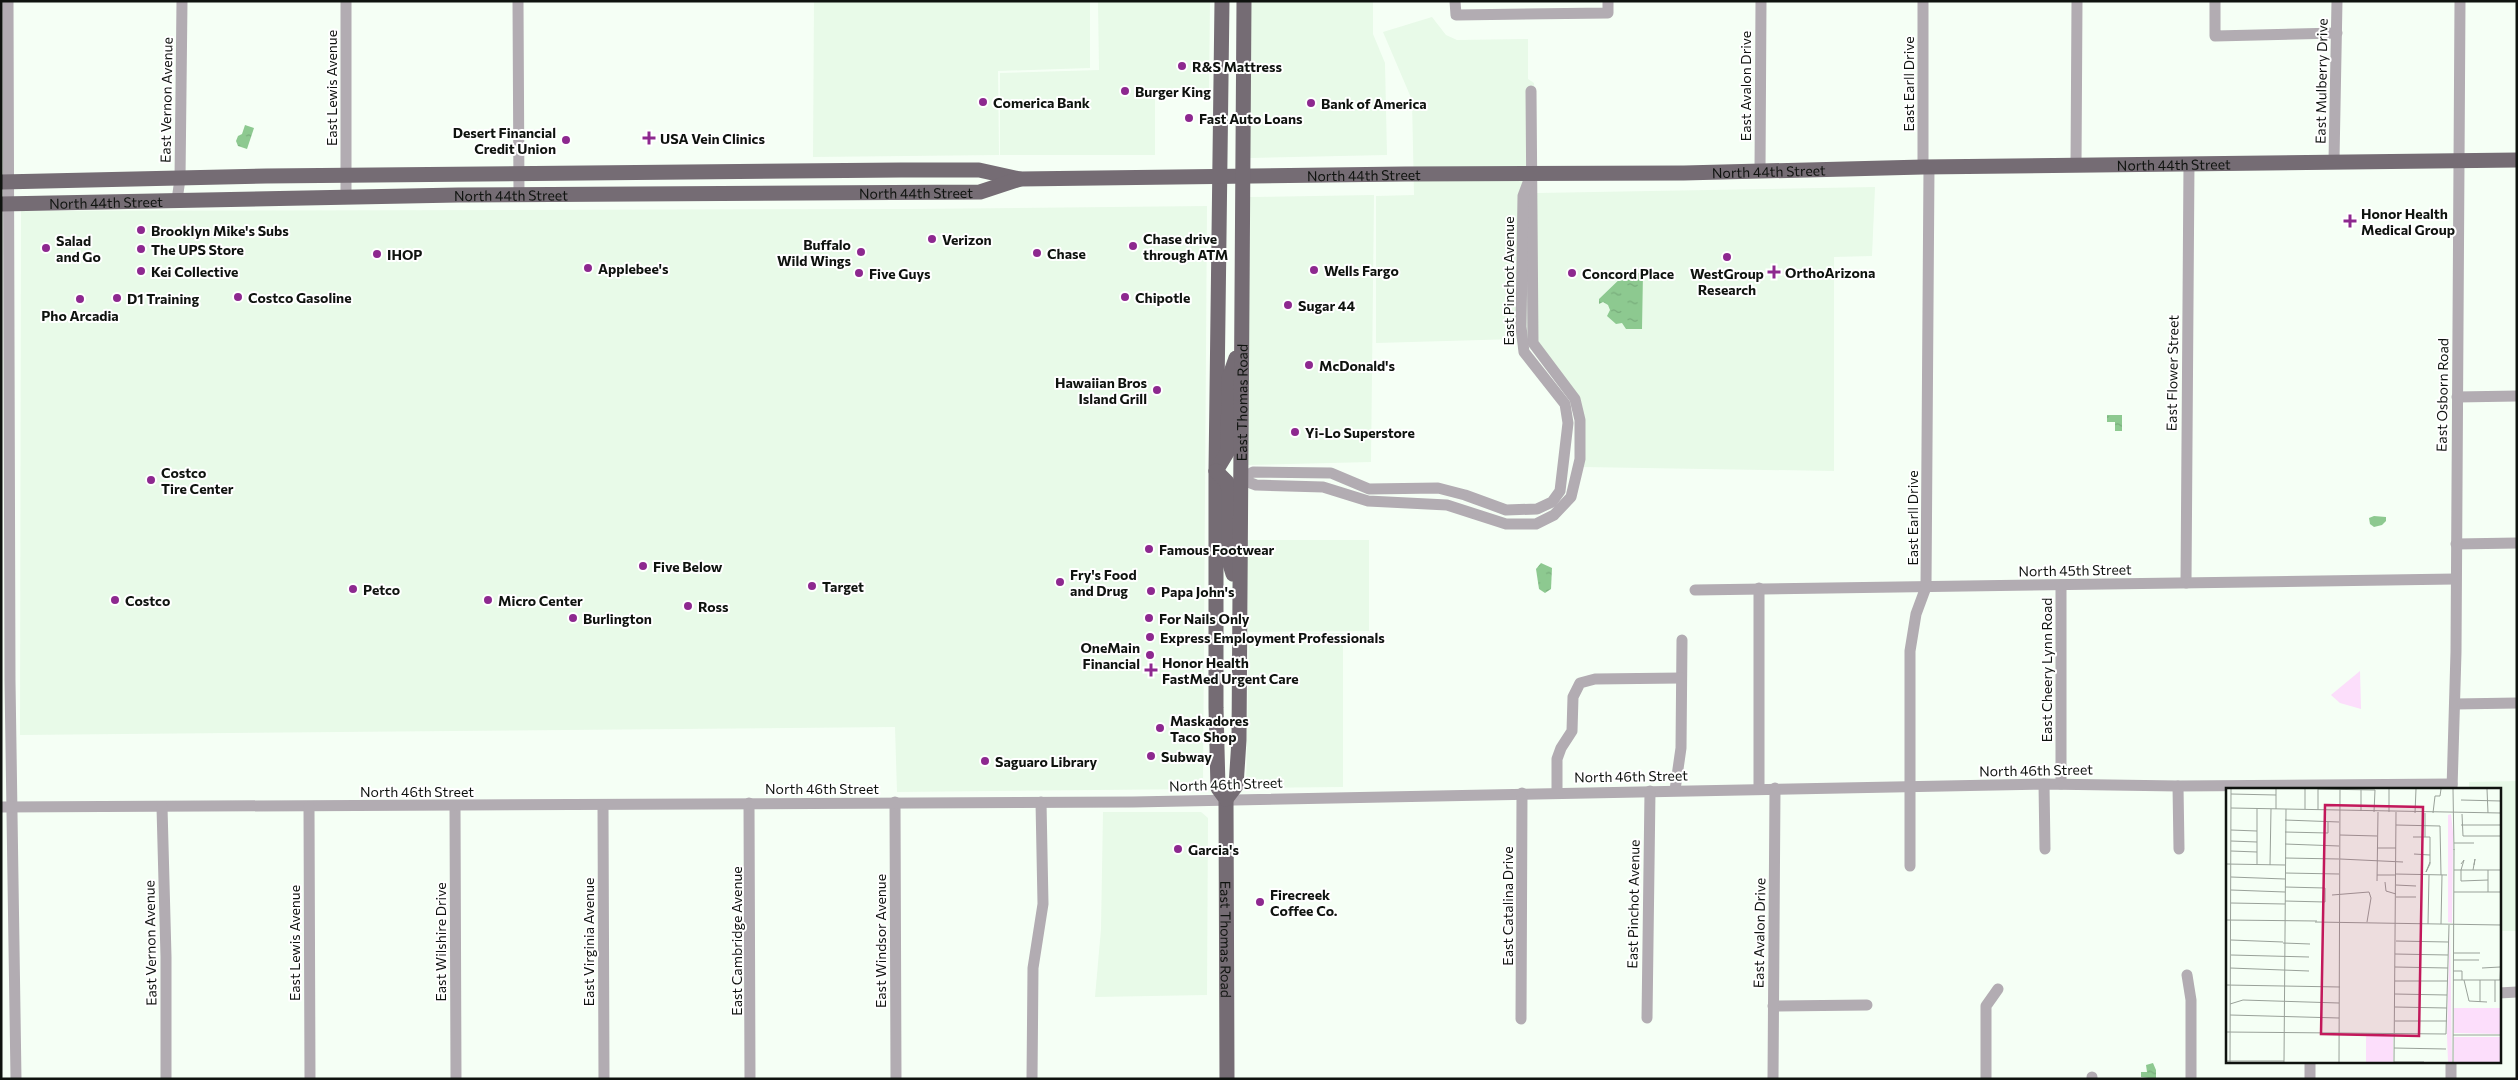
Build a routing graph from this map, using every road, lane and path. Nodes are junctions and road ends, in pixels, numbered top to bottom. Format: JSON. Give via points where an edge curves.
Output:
{"nodes":[{"id":1,"x":8,"y":1,"type":"edge"},
{"id":2,"x":182,"y":1,"type":"edge"},
{"id":3,"x":346,"y":1,"type":"edge"},
{"id":4,"x":518,"y":1,"type":"edge"},
{"id":5,"x":1222,"y":1,"type":"edge"},
{"id":6,"x":1244,"y":1,"type":"edge"},
{"id":7,"x":1456,"y":1,"type":"edge"},
{"id":8,"x":1608,"y":1,"type":"edge"},
{"id":9,"x":1761,"y":1,"type":"edge"},
{"id":10,"x":1923,"y":1,"type":"edge"},
{"id":11,"x":2077,"y":1,"type":"edge"},
{"id":12,"x":2215,"y":1,"type":"edge"},
{"id":13,"x":2337,"y":1,"type":"edge"},
{"id":14,"x":2460,"y":1,"type":"edge"},
{"id":15,"x":2337,"y":33,"type":"junction"},
{"id":16,"x":1531,"y":91,"type":"dead end"},
{"id":17,"x":2334,"y":160,"type":"junction"},
{"id":18,"x":2460,"y":160,"type":"junction"},
{"id":19,"x":2517,"y":160,"type":"edge"},
{"id":20,"x":2189,"y":163,"type":"junction"},
{"id":21,"x":2076,"y":165,"type":"junction"},
{"id":22,"x":1926,"y":167,"type":"junction"},
{"id":23,"x":1760,"y":170,"type":"junction"},
{"id":24,"x":620,"y":172,"type":"junction"},
{"id":25,"x":519,"y":174,"type":"junction"},
{"id":26,"x":1532,"y":174,"type":"junction"},
{"id":27,"x":346,"y":176,"type":"junction"},
{"id":28,"x":1242,"y":176,"type":"junction"},
{"id":29,"x":1220,"y":177,"type":"junction"},
{"id":30,"x":180,"y":178,"type":"junction"},
{"id":31,"x":1020,"y":180,"type":"junction"},
{"id":32,"x":4,"y":182,"type":"edge"},
{"id":33,"x":620,"y":194,"type":"junction"},
{"id":34,"x":519,"y":195,"type":"junction"},
{"id":35,"x":346,"y":197,"type":"junction"},
{"id":36,"x":177,"y":200,"type":"junction"},
{"id":37,"x":5,"y":204,"type":"edge"},
{"id":38,"x":1241,"y":343,"type":"junction"},
{"id":39,"x":2517,"y":396,"type":"edge"},
{"id":40,"x":2457,"y":397,"type":"junction"},
{"id":41,"x":1216,"y":471,"type":"junction"},
{"id":42,"x":1240,"y":479,"type":"junction"},
{"id":43,"x":2517,"y":543,"type":"edge"},
{"id":44,"x":2456,"y":544,"type":"junction"},
{"id":45,"x":2455,"y":579,"type":"junction"},
{"id":46,"x":2186,"y":583,"type":"junction"},
{"id":47,"x":2060,"y":585,"type":"junction"},
{"id":48,"x":1926,"y":587,"type":"junction"},
{"id":49,"x":1759,"y":588,"type":"junction"},
{"id":50,"x":1695,"y":590,"type":"dead end"},
{"id":51,"x":1240,"y":594,"type":"junction"},
{"id":52,"x":1682,"y":640,"type":"dead end"},
{"id":53,"x":1681,"y":678,"type":"junction"},
{"id":54,"x":2517,"y":703,"type":"edge"},
{"id":55,"x":2454,"y":704,"type":"junction"},
{"id":56,"x":2044,"y":784,"type":"junction"},
{"id":57,"x":2062,"y":784,"type":"junction"},
{"id":58,"x":1909,"y":786,"type":"junction"},
{"id":59,"x":2178,"y":786,"type":"junction"},
{"id":60,"x":2452,"y":786,"type":"edge"},
{"id":61,"x":2313,"y":787,"type":"edge"},
{"id":62,"x":1759,"y":788,"type":"junction"},
{"id":63,"x":1775,"y":788,"type":"junction"},
{"id":64,"x":1675,"y":790,"type":"junction"},
{"id":65,"x":1650,"y":791,"type":"junction"},
{"id":66,"x":1557,"y":792,"type":"junction"},
{"id":67,"x":1522,"y":793,"type":"junction"},
{"id":68,"x":1226,"y":799,"type":"junction"},
{"id":69,"x":896,"y":802,"type":"junction"},
{"id":70,"x":1042,"y":802,"type":"junction"},
{"id":71,"x":750,"y":803,"type":"junction"},
{"id":72,"x":603,"y":805,"type":"junction"},
{"id":73,"x":454,"y":806,"type":"junction"},
{"id":74,"x":6,"y":807,"type":"edge"},
{"id":75,"x":162,"y":807,"type":"junction"},
{"id":76,"x":309,"y":807,"type":"junction"},
{"id":77,"x":2044,"y":849,"type":"dead end"},
{"id":78,"x":2179,"y":849,"type":"dead end"},
{"id":79,"x":1910,"y":866,"type":"dead end"},
{"id":80,"x":2187,"y":975,"type":"dead end"},
{"id":81,"x":1998,"y":989,"type":"dead end"},
{"id":82,"x":2500,"y":992,"type":"edge"},
{"id":83,"x":2517,"y":992,"type":"edge"},
{"id":84,"x":1867,"y":1005,"type":"dead end"},
{"id":85,"x":1773,"y":1006,"type":"junction"},
{"id":86,"x":1647,"y":1018,"type":"dead end"},
{"id":87,"x":1521,"y":1019,"type":"dead end"},
{"id":88,"x":2310,"y":1062,"type":"edge"},
{"id":89,"x":2451,"y":1062,"type":"edge"},
{"id":90,"x":16,"y":1079,"type":"edge"},
{"id":91,"x":166,"y":1079,"type":"edge"},
{"id":92,"x":310,"y":1079,"type":"edge"},
{"id":93,"x":456,"y":1079,"type":"edge"},
{"id":94,"x":604,"y":1079,"type":"edge"},
{"id":95,"x":750,"y":1079,"type":"edge"},
{"id":96,"x":896,"y":1079,"type":"edge"},
{"id":97,"x":1032,"y":1079,"type":"edge"},
{"id":98,"x":1227,"y":1079,"type":"edge"},
{"id":99,"x":1773,"y":1079,"type":"edge"},
{"id":100,"x":1986,"y":1079,"type":"edge"},
{"id":101,"x":2191,"y":1079,"type":"edge"},
{"id":102,"x":2310,"y":1079,"type":"edge"},
{"id":103,"x":2451,"y":1079,"type":"edge"}],
"edges":[{"from":1,"to":32,"type":"street"},
{"from":2,"to":30,"type":"street","name":"East Vernon Avenue"},
{"from":3,"to":27,"type":"street","name":"East Lewis Avenue"},
{"from":4,"to":25,"type":"street"},
{"from":5,"to":29,"type":"main road","name":"East Thomas Road"},
{"from":6,"to":28,"type":"main road","name":"East Thomas Road"},
{"from":7,"to":8,"type":"street","via":[[1456,15],[1608,13]]},
{"from":9,"to":23,"type":"street","name":"East Avalon Drive"},
{"from":10,"to":22,"type":"street","name":"East Earll Drive"},
{"from":11,"to":21,"type":"street"},
{"from":12,"to":15,"type":"street","via":[[2214,36]]},
{"from":13,"to":15,"type":"street","name":"East Mulberry Drive"},
{"from":14,"to":18,"type":"street","name":"East Osborn Road"},
{"from":15,"to":17,"type":"street","name":"East Mulberry Drive"},
{"from":16,"to":26,"type":"street","name":"East Pinchot Avenue"},
{"from":17,"to":18,"type":"main road","name":"North 44th Street"},
{"from":17,"to":20,"type":"main road","name":"North 44th Street"},
{"from":18,"to":19,"type":"main road","name":"North 44th Street"},
{"from":18,"to":40,"type":"street","name":"East Osborn Road"},
{"from":20,"to":21,"type":"main road","name":"North 44th Street"},
{"from":20,"to":46,"type":"street","name":"East Flower Street"},
{"from":21,"to":22,"type":"main road","name":"North 44th Street"},
{"from":22,"to":23,"type":"main road","name":"North 44th Street"},
{"from":22,"to":48,"type":"street","name":"East Earll Drive"},
{"from":23,"to":26,"type":"main road","name":"North 44th Street"},
{"from":24,"to":25,"type":"main road","name":"North 44th Street"},
{"from":24,"to":31,"type":"main road","name":"North 44th Street","via":[[979,170]]},
{"from":24,"to":33,"type":"street"},
{"from":25,"to":27,"type":"main road","name":"North 44th Street"},
{"from":25,"to":34,"type":"street"},
{"from":26,"to":28,"type":"main road","name":"North 44th Street"},
{"from":26,"to":42,"type":"street","name":"East Pinchot Avenue","via":[[1523,196],[1524,352],[1564,404],[1568,423],[1560,490],[1552,502],[1537,508],[1506,510],[1438,488],[1369,489],[1331,473],[1253,472]]},
{"from":26,"to":42,"type":"street","name":"East Pinchot Avenue","via":[[1533,343],[1575,399],[1580,420],[1580,459],[1571,497],[1560,510],[1536,524],[1506,524],[1447,505],[1368,501],[1323,486],[1256,486]]},
{"from":27,"to":30,"type":"main road","name":"North 44th Street"},
{"from":27,"to":35,"type":"street","name":"East Lewis Avenue"},
{"from":28,"to":29,"type":"main road","name":"North 44th Street"},
{"from":28,"to":38,"type":"main road","name":"East Thomas Road"},
{"from":29,"to":31,"type":"main road","name":"North 44th Street"},
{"from":29,"to":41,"type":"main road","name":"East Thomas Road"},
{"from":30,"to":32,"type":"main road","name":"North 44th Street"},
{"from":30,"to":36,"type":"street","name":"East Vernon Avenue"},
{"from":31,"to":33,"type":"main road","name":"North 44th Street","via":[[980,192]]},
{"from":32,"to":37,"type":"street"},
{"from":33,"to":34,"type":"main road","name":"North 44th Street"},
{"from":34,"to":35,"type":"main road","name":"North 44th Street"},
{"from":35,"to":36,"type":"main road","name":"North 44th Street"},
{"from":36,"to":37,"type":"main road","name":"North 44th Street"},
{"from":37,"to":74,"type":"street"},
{"from":38,"to":41,"type":"main road","via":[[1229,378],[1228,451]]},
{"from":38,"to":42,"type":"main road","name":"East Thomas Road"},
{"from":39,"to":40,"type":"street"},
{"from":40,"to":44,"type":"street","name":"East Osborn Road"},
{"from":41,"to":51,"type":"main road","via":[[1227,482],[1229,490],[1229,561]]},
{"from":41,"to":68,"type":"main road","name":"East Thomas Road","via":[[1218,788]]},
{"from":42,"to":51,"type":"main road","name":"East Thomas Road"},
{"from":43,"to":44,"type":"street"},
{"from":44,"to":45,"type":"street","name":"East Osborn Road"},
{"from":45,"to":46,"type":"street","name":"North 45th Street"},
{"from":45,"to":55,"type":"street","name":"East Osborn Road"},
{"from":46,"to":47,"type":"street","name":"North 45th Street"},
{"from":47,"to":48,"type":"street","name":"North 45th Street"},
{"from":47,"to":57,"type":"street","name":"East Cheery Lynn Road"},
{"from":48,"to":49,"type":"street","name":"North 45th Street"},
{"from":48,"to":58,"type":"street","name":"East Earll Drive","via":[[1916,614],[1910,651]]},
{"from":49,"to":50,"type":"street","name":"North 45th Street"},
{"from":49,"to":62,"type":"street"},
{"from":51,"to":68,"type":"main road","name":"East Thomas Road","via":[[1237,777],[1236,786]]},
{"from":52,"to":53,"type":"street"},
{"from":53,"to":64,"type":"street","via":[[1681,748]]},
{"from":53,"to":66,"type":"street","via":[[1595,679],[1580,683],[1573,697],[1572,731],[1560,748],[1557,759]]},
{"from":54,"to":55,"type":"street"},
{"from":55,"to":60,"type":"street","name":"East Osborn Road"},
{"from":56,"to":57,"type":"street","name":"North 46th Street"},
{"from":56,"to":58,"type":"street","name":"North 46th Street"},
{"from":56,"to":77,"type":"street"},
{"from":57,"to":59,"type":"street","name":"North 46th Street"},
{"from":58,"to":63,"type":"street","name":"North 46th Street"},
{"from":58,"to":79,"type":"street","name":"East Earll Drive"},
{"from":59,"to":61,"type":"street","name":"North 46th Street"},
{"from":59,"to":78,"type":"street"},
{"from":60,"to":61,"type":"street","name":"North 46th Street"},
{"from":62,"to":63,"type":"street","name":"North 46th Street"},
{"from":62,"to":64,"type":"street","name":"North 46th Street"},
{"from":63,"to":85,"type":"street","name":"East Avalon Drive"},
{"from":64,"to":65,"type":"street","name":"North 46th Street"},
{"from":65,"to":66,"type":"street","name":"North 46th Street"},
{"from":65,"to":86,"type":"street","name":"East Pinchot Avenue"},
{"from":66,"to":67,"type":"street","name":"North 46th Street"},
{"from":67,"to":68,"type":"street","name":"North 46th Street"},
{"from":67,"to":87,"type":"street","name":"East Catalina Drive"},
{"from":68,"to":70,"type":"street","name":"North 46th Street"},
{"from":68,"to":98,"type":"main road","name":"East Thomas Road"},
{"from":69,"to":70,"type":"street","name":"North 46th Street"},
{"from":69,"to":71,"type":"street","name":"North 46th Street"},
{"from":69,"to":96,"type":"street","name":"East Windsor Avenue"},
{"from":70,"to":97,"type":"street","via":[[1043,904],[1033,968]]},
{"from":71,"to":72,"type":"street","name":"North 46th Street"},
{"from":71,"to":95,"type":"street","name":"East Cambridge Avenue"},
{"from":72,"to":73,"type":"street","name":"North 46th Street"},
{"from":72,"to":94,"type":"street","name":"East Virginia Avenue"},
{"from":73,"to":76,"type":"street","name":"North 46th Street"},
{"from":73,"to":93,"type":"street","name":"East Wilshire Drive"},
{"from":74,"to":75,"type":"street","name":"North 46th Street"},
{"from":74,"to":90,"type":"street"},
{"from":75,"to":76,"type":"street","name":"North 46th Street"},
{"from":75,"to":91,"type":"street","name":"East Vernon Avenue"},
{"from":76,"to":92,"type":"street","name":"East Lewis Avenue"},
{"from":80,"to":101,"type":"street","via":[[2192,1000]]},
{"from":81,"to":100,"type":"street","via":[[1986,1006]]},
{"from":82,"to":83,"type":"street"},
{"from":84,"to":85,"type":"street"},
{"from":85,"to":99,"type":"street","name":"East Avalon Drive"},
{"from":88,"to":102,"type":"street"},
{"from":89,"to":103,"type":"street"}]}
